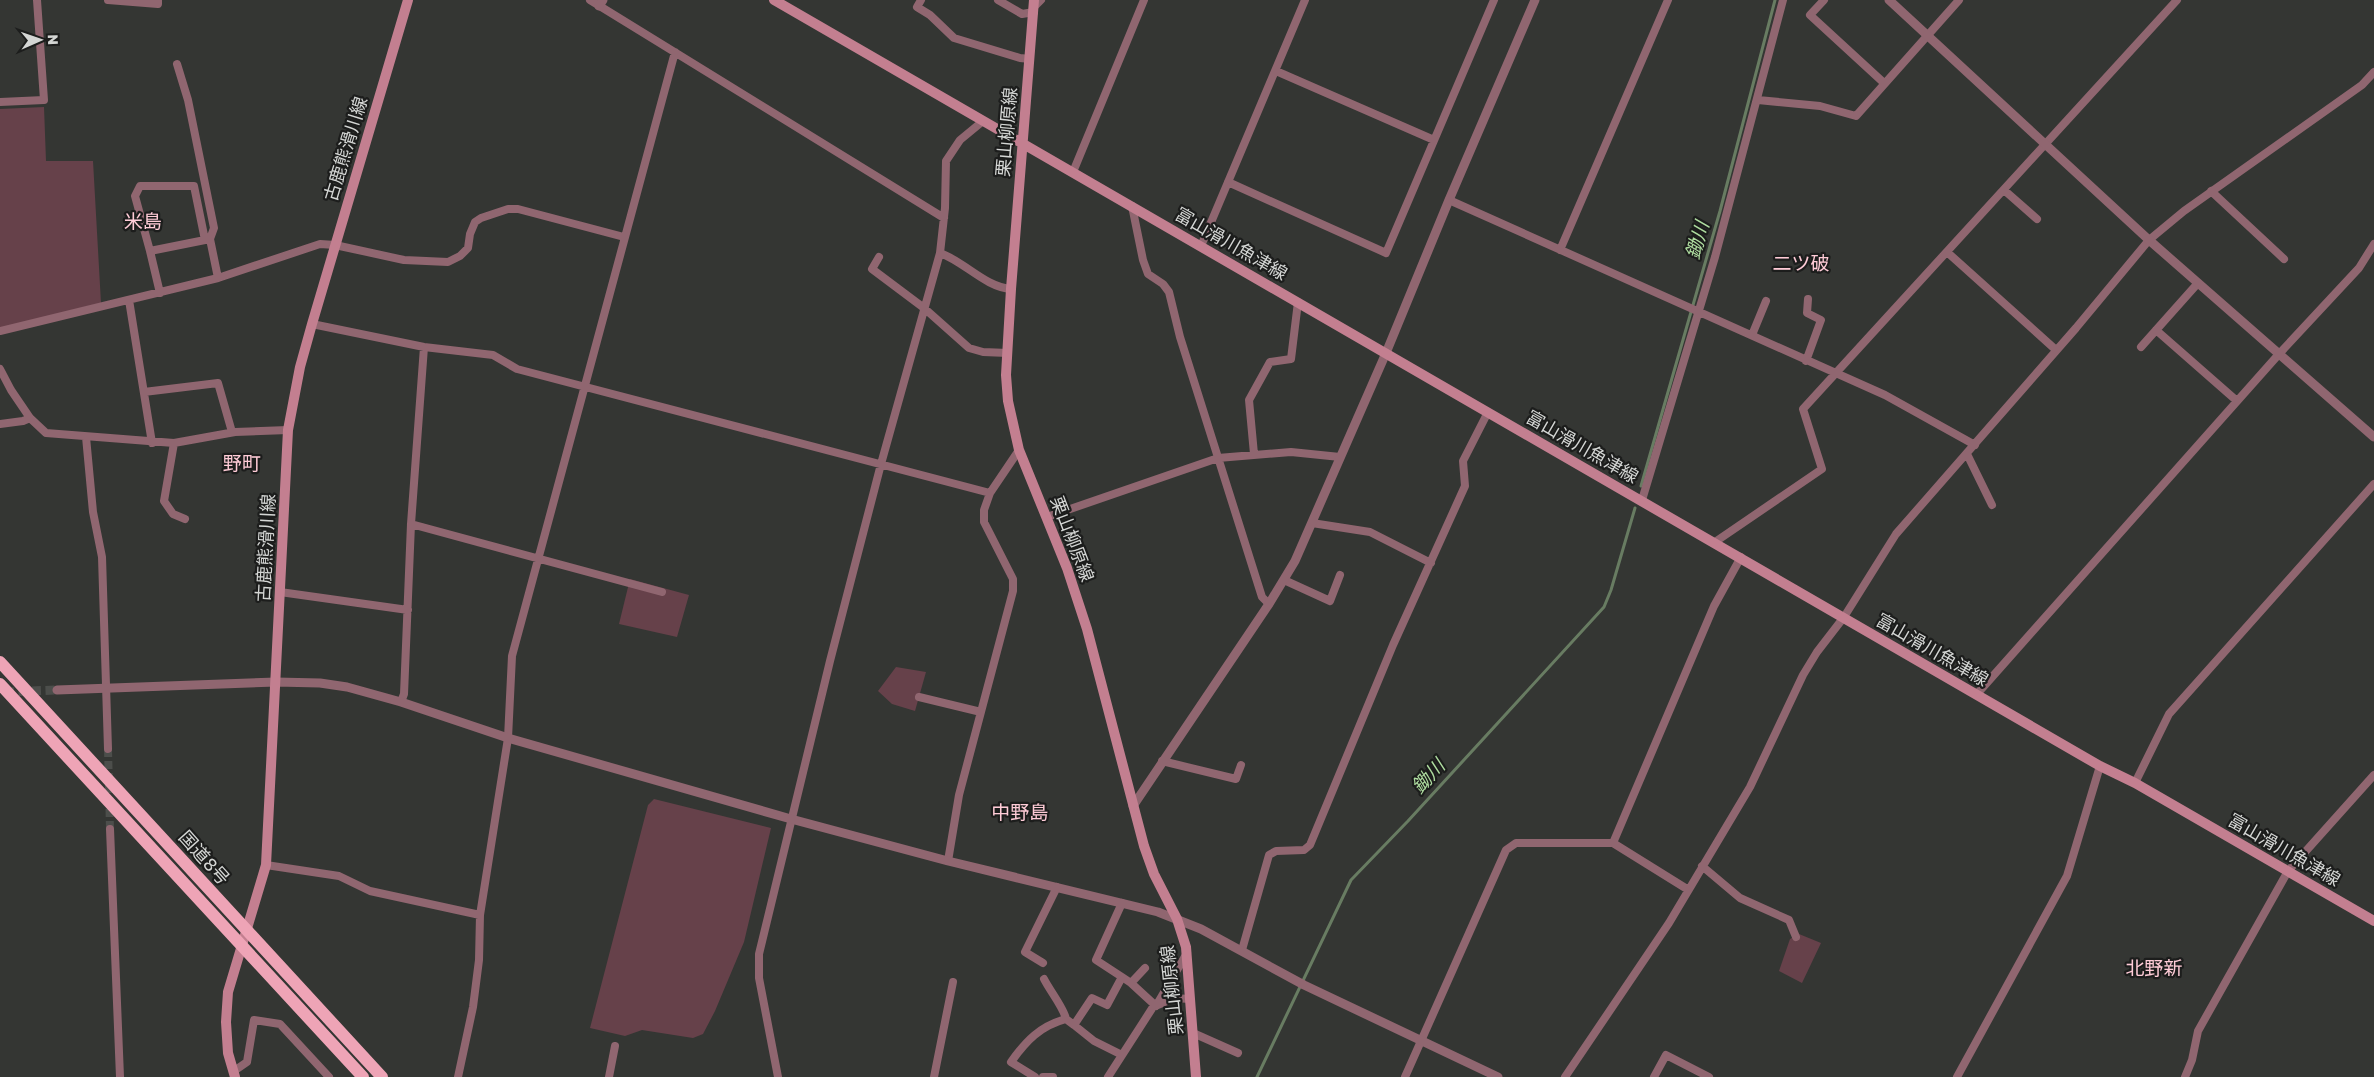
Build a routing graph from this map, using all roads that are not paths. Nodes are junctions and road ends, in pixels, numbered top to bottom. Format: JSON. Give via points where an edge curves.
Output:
{"nodes":[{"id":1,"x":37,"y":0,"type":"edge"},
{"id":2,"x":108,"y":0,"type":"edge"},
{"id":3,"x":158,"y":0,"type":"edge"},
{"id":4,"x":408,"y":0,"type":"edge"},
{"id":5,"x":590,"y":0,"type":"edge"},
{"id":6,"x":774,"y":0,"type":"edge"},
{"id":7,"x":921,"y":0,"type":"edge"},
{"id":8,"x":998,"y":0,"type":"edge"},
{"id":9,"x":1144,"y":0,"type":"edge"},
{"id":10,"x":1305,"y":0,"type":"edge"},
{"id":11,"x":1494,"y":0,"type":"edge"},
{"id":12,"x":1535,"y":0,"type":"edge"},
{"id":13,"x":1668,"y":0,"type":"edge"},
{"id":14,"x":1783,"y":0,"type":"edge"},
{"id":15,"x":1824,"y":0,"type":"edge"},
{"id":16,"x":1889,"y":0,"type":"edge"},
{"id":17,"x":1959,"y":0,"type":"edge"},
{"id":18,"x":2177,"y":0,"type":"edge"},
{"id":19,"x":601,"y":3,"type":"edge"},
{"id":20,"x":1036,"y":5,"type":"edge"},
{"id":21,"x":1927,"y":35,"type":"junction"},
{"id":22,"x":674,"y":52,"type":"junction"},
{"id":23,"x":1030,"y":59,"type":"junction"},
{"id":24,"x":177,"y":64,"type":"dead end"},
{"id":25,"x":1276,"y":71,"type":"junction"},
{"id":26,"x":2374,"y":72,"type":"edge"},
{"id":27,"x":1884,"y":83,"type":"junction"},
{"id":28,"x":1758,"y":100,"type":"junction"},
{"id":29,"x":0,"y":102,"type":"edge"},
{"id":30,"x":983,"y":121,"type":"junction"},
{"id":31,"x":1434,"y":140,"type":"junction"},
{"id":32,"x":1022,"y":142,"type":"junction"},
{"id":33,"x":2047,"y":144,"type":"junction"},
{"id":34,"x":1073,"y":172,"type":"junction"},
{"id":35,"x":1228,"y":182,"type":"junction"},
{"id":36,"x":2004,"y":190,"type":"junction"},
{"id":37,"x":2211,"y":191,"type":"junction"},
{"id":38,"x":1449,"y":200,"type":"junction"},
{"id":39,"x":1132,"y":206,"type":"junction"},
{"id":40,"x":944,"y":218,"type":"junction"},
{"id":41,"x":2037,"y":219,"type":"dead end"},
{"id":42,"x":624,"y":237,"type":"junction"},
{"id":43,"x":208,"y":239,"type":"junction"},
{"id":44,"x":2148,"y":240,"type":"junction"},
{"id":45,"x":2374,"y":244,"type":"edge"},
{"id":46,"x":334,"y":245,"type":"junction"},
{"id":47,"x":1201,"y":246,"type":"junction"},
{"id":48,"x":1560,"y":250,"type":"junction"},
{"id":49,"x":150,"y":251,"type":"junction"},
{"id":50,"x":1947,"y":252,"type":"junction"},
{"id":51,"x":940,"y":253,"type":"junction"},
{"id":52,"x":879,"y":257,"type":"dead end"},
{"id":53,"x":2284,"y":259,"type":"dead end"},
{"id":54,"x":218,"y":278,"type":"junction"},
{"id":55,"x":2198,"y":283,"type":"junction"},
{"id":56,"x":1011,"y":289,"type":"junction"},
{"id":57,"x":160,"y":293,"type":"junction"},
{"id":58,"x":1808,"y":299,"type":"dead end"},
{"id":59,"x":129,"y":300,"type":"junction"},
{"id":60,"x":1766,"y":300,"type":"dead end"},
{"id":61,"x":1298,"y":302,"type":"junction"},
{"id":62,"x":924,"y":308,"type":"junction"},
{"id":63,"x":1695,"y":310,"type":"junction"},
{"id":64,"x":312,"y":324,"type":"junction"},
{"id":65,"x":2156,"y":330,"type":"junction"},
{"id":66,"x":0,"y":331,"type":"edge"},
{"id":67,"x":1752,"y":335,"type":"junction"},
{"id":68,"x":424,"y":347,"type":"junction"},
{"id":69,"x":2141,"y":347,"type":"dead end"},
{"id":70,"x":2056,"y":350,"type":"junction"},
{"id":71,"x":1008,"y":353,"type":"junction"},
{"id":72,"x":1386,"y":353,"type":"junction"},
{"id":73,"x":2279,"y":354,"type":"junction"},
{"id":74,"x":1806,"y":361,"type":"junction"},
{"id":75,"x":0,"y":369,"type":"edge"},
{"id":76,"x":1833,"y":373,"type":"junction"},
{"id":77,"x":584,"y":387,"type":"junction"},
{"id":78,"x":144,"y":392,"type":"junction"},
{"id":79,"x":2237,"y":401,"type":"junction"},
{"id":80,"x":1488,"y":412,"type":"junction"},
{"id":81,"x":30,"y":418,"type":"junction"},
{"id":82,"x":0,"y":424,"type":"edge"},
{"id":83,"x":288,"y":430,"type":"junction"},
{"id":84,"x":232,"y":432,"type":"junction"},
{"id":85,"x":86,"y":437,"type":"junction"},
{"id":86,"x":2374,"y":437,"type":"edge"},
{"id":87,"x":152,"y":443,"type":"junction"},
{"id":88,"x":174,"y":444,"type":"junction"},
{"id":89,"x":1975,"y":445,"type":"junction"},
{"id":90,"x":1019,"y":450,"type":"junction"},
{"id":91,"x":1254,"y":454,"type":"junction"},
{"id":92,"x":1967,"y":454,"type":"junction"},
{"id":93,"x":1218,"y":458,"type":"junction"},
{"id":94,"x":1340,"y":458,"type":"junction"},
{"id":95,"x":881,"y":464,"type":"junction"},
{"id":96,"x":2374,"y":484,"type":"edge"},
{"id":97,"x":990,"y":493,"type":"junction"},
{"id":98,"x":1642,"y":500,"type":"junction"},
{"id":99,"x":1992,"y":505,"type":"dead end"},
{"id":100,"x":1047,"y":517,"type":"junction"},
{"id":101,"x":185,"y":519,"type":"dead end"},
{"id":102,"x":1312,"y":523,"type":"junction"},
{"id":103,"x":411,"y":524,"type":"junction"},
{"id":104,"x":1715,"y":542,"type":"junction"},
{"id":105,"x":1742,"y":557,"type":"junction"},
{"id":106,"x":537,"y":560,"type":"junction"},
{"id":107,"x":1431,"y":563,"type":"junction"},
{"id":108,"x":1340,"y":574,"type":"dead end"},
{"id":109,"x":1284,"y":580,"type":"junction"},
{"id":110,"x":280,"y":592,"type":"junction"},
{"id":111,"x":662,"y":592,"type":"dead end"},
{"id":112,"x":1269,"y":604,"type":"junction"},
{"id":113,"x":408,"y":610,"type":"junction"},
{"id":114,"x":1844,"y":617,"type":"junction"},
{"id":115,"x":0,"y":662,"type":"edge"},
{"id":116,"x":276,"y":682,"type":"junction"},
{"id":117,"x":0,"y":684,"type":"edge"},
{"id":118,"x":105,"y":687,"type":"junction"},
{"id":119,"x":57,"y":690,"type":"tunnel mouth"},
{"id":120,"x":1977,"y":694,"type":"junction"},
{"id":121,"x":919,"y":697,"type":"dead end"},
{"id":122,"x":401,"y":702,"type":"junction"},
{"id":123,"x":981,"y":712,"type":"junction"},
{"id":124,"x":508,"y":738,"type":"junction"},
{"id":125,"x":108,"y":749,"type":"tunnel mouth"},
{"id":126,"x":1162,"y":761,"type":"junction"},
{"id":127,"x":1241,"y":765,"type":"dead end"},
{"id":128,"x":2100,"y":766,"type":"junction"},
{"id":129,"x":2374,"y":775,"type":"edge"},
{"id":130,"x":2135,"y":783,"type":"junction"},
{"id":131,"x":1133,"y":806,"type":"junction"},
{"id":132,"x":791,"y":819,"type":"junction"},
{"id":133,"x":110,"y":829,"type":"tunnel mouth"},
{"id":134,"x":1613,"y":844,"type":"junction"},
{"id":135,"x":948,"y":861,"type":"junction"},
{"id":136,"x":266,"y":865,"type":"junction"},
{"id":137,"x":1702,"y":866,"type":"junction"},
{"id":138,"x":2288,"y":871,"type":"junction"},
{"id":139,"x":1057,"y":887,"type":"junction"},
{"id":140,"x":1687,"y":889,"type":"junction"},
{"id":141,"x":1122,"y":903,"type":"junction"},
{"id":142,"x":480,"y":915,"type":"junction"},
{"id":143,"x":1177,"y":919,"type":"junction"},
{"id":144,"x":2374,"y":921,"type":"edge"},
{"id":145,"x":245,"y":929,"type":"junction"},
{"id":146,"x":1796,"y":937,"type":"dead end"},
{"id":147,"x":240,"y":945,"type":"junction"},
{"id":148,"x":1242,"y":950,"type":"junction"},
{"id":149,"x":1186,"y":953,"type":"junction"},
{"id":150,"x":1042,"y":963,"type":"dead end"},
{"id":151,"x":1145,"y":968,"type":"dead end"},
{"id":152,"x":1122,"y":977,"type":"junction"},
{"id":153,"x":1044,"y":979,"type":"dead end"},
{"id":154,"x":953,"y":982,"type":"dead end"},
{"id":155,"x":1131,"y":983,"type":"junction"},
{"id":156,"x":1190,"y":998,"type":"junction"},
{"id":157,"x":1156,"y":1006,"type":"junction"},
{"id":158,"x":1066,"y":1019,"type":"junction"},
{"id":159,"x":1074,"y":1025,"type":"junction"},
{"id":160,"x":1193,"y":1033,"type":"junction"},
{"id":161,"x":1421,"y":1040,"type":"junction"},
{"id":162,"x":615,"y":1046,"type":"dead end"},
{"id":163,"x":1238,"y":1053,"type":"dead end"},
{"id":164,"x":1122,"y":1054,"type":"junction"},
{"id":165,"x":234,"y":1074,"type":"edge"},
{"id":166,"x":2188,"y":1076,"type":"edge"},
{"id":167,"x":120,"y":1077,"type":"edge"},
{"id":168,"x":329,"y":1077,"type":"edge"},
{"id":169,"x":363,"y":1077,"type":"edge"},
{"id":170,"x":382,"y":1077,"type":"edge"},
{"id":171,"x":458,"y":1077,"type":"edge"},
{"id":172,"x":609,"y":1077,"type":"edge"},
{"id":173,"x":778,"y":1077,"type":"edge"},
{"id":174,"x":934,"y":1077,"type":"edge"},
{"id":175,"x":1035,"y":1077,"type":"edge"},
{"id":176,"x":1043,"y":1077,"type":"edge"},
{"id":177,"x":1053,"y":1077,"type":"edge"},
{"id":178,"x":1108,"y":1077,"type":"edge"},
{"id":179,"x":1196,"y":1077,"type":"edge"},
{"id":180,"x":1405,"y":1077,"type":"edge"},
{"id":181,"x":1498,"y":1077,"type":"edge"},
{"id":182,"x":1565,"y":1077,"type":"edge"},
{"id":183,"x":1654,"y":1077,"type":"edge"},
{"id":184,"x":1709,"y":1077,"type":"edge"},
{"id":185,"x":1957,"y":1077,"type":"edge"}],
"edges":[{"from":1,"to":29,"type":"street","via":[[44,100]]},
{"from":2,"to":3,"type":"street","via":[[158,4]]},
{"from":4,"to":46,"type":"main road","name":"古鹿熊滑川線"},
{"from":5,"to":19,"type":"street"},
{"from":6,"to":30,"type":"main road","name":"富山滑川魚津線"},
{"from":7,"to":23,"type":"street","via":[[918,7],[954,38]]},
{"from":8,"to":20,"type":"street","via":[[1022,14]]},
{"from":9,"to":34,"type":"street"},
{"from":10,"to":25,"type":"street"},
{"from":11,"to":31,"type":"street"},
{"from":12,"to":38,"type":"street"},
{"from":13,"to":48,"type":"street"},
{"from":14,"to":28,"type":"street"},
{"from":15,"to":27,"type":"street","via":[[1810,15]]},
{"from":16,"to":21,"type":"street"},
{"from":17,"to":21,"type":"street"},
{"from":18,"to":33,"type":"street"},
{"from":19,"to":22,"type":"street"},
{"from":20,"to":23,"type":"main road","name":"栗山柳原線"},
{"from":21,"to":27,"type":"street"},
{"from":21,"to":33,"type":"street"},
{"from":22,"to":40,"type":"street"},
{"from":22,"to":42,"type":"street"},
{"from":23,"to":32,"type":"main road","name":"栗山柳原線"},
{"from":24,"to":43,"type":"street","via":[[188,100],[214,228]]},
{"from":25,"to":31,"type":"street"},
{"from":25,"to":35,"type":"street"},
{"from":26,"to":37,"type":"street","via":[[2362,85],[2316,119]]},
{"from":27,"to":28,"type":"street","via":[[1856,116],[1820,106]]},
{"from":28,"to":63,"type":"street"},
{"from":30,"to":32,"type":"main road","name":"富山滑川魚津線"},
{"from":30,"to":40,"type":"street","via":[[960,140],[946,161]]},
{"from":31,"to":35,"type":"street","via":[[1386,253]]},
{"from":32,"to":34,"type":"main road","name":"富山滑川魚津線"},
{"from":32,"to":56,"type":"main road","name":"栗山柳原線"},
{"from":33,"to":36,"type":"street"},
{"from":33,"to":44,"type":"street"},
{"from":34,"to":39,"type":"main road","name":"富山滑川魚津線"},
{"from":35,"to":47,"type":"street"},
{"from":36,"to":41,"type":"street"},
{"from":36,"to":50,"type":"street"},
{"from":37,"to":44,"type":"street"},
{"from":37,"to":53,"type":"street"},
{"from":38,"to":48,"type":"street"},
{"from":38,"to":72,"type":"street"},
{"from":39,"to":47,"type":"main road","name":"富山滑川魚津線"},
{"from":39,"to":93,"type":"street","via":[[1148,274],[1169,292]]},
{"from":40,"to":51,"type":"street"},
{"from":42,"to":46,"type":"street","via":[[518,209],[499,212],[475,222],[468,248],[448,262],[404,260]]},
{"from":42,"to":77,"type":"street"},
{"from":43,"to":49,"type":"street"},
{"from":43,"to":49,"type":"street","via":[[194,186],[140,186],[136,196]]},
{"from":43,"to":54,"type":"street"},
{"from":44,"to":55,"type":"street"},
{"from":44,"to":70,"type":"street"},
{"from":45,"to":73,"type":"street","via":[[2359,268]]},
{"from":46,"to":54,"type":"street","via":[[320,244]]},
{"from":46,"to":64,"type":"main road","name":"古鹿熊滑川線"},
{"from":47,"to":61,"type":"main road","name":"富山滑川魚津線"},
{"from":48,"to":63,"type":"street"},
{"from":49,"to":57,"type":"street"},
{"from":50,"to":70,"type":"street"},
{"from":50,"to":76,"type":"street"},
{"from":51,"to":56,"type":"street","via":[[1001,288]]},
{"from":51,"to":62,"type":"street"},
{"from":52,"to":62,"type":"street","via":[[872,269]]},
{"from":54,"to":57,"type":"street"},
{"from":55,"to":65,"type":"street"},
{"from":55,"to":73,"type":"street"},
{"from":56,"to":71,"type":"main road","name":"栗山柳原線"},
{"from":57,"to":59,"type":"street"},
{"from":58,"to":74,"type":"street","via":[[1807,313],[1821,320]]},
{"from":59,"to":66,"type":"street"},
{"from":59,"to":78,"type":"street"},
{"from":60,"to":67,"type":"street"},
{"from":61,"to":72,"type":"main road","name":"富山滑川魚津線"},
{"from":61,"to":91,"type":"street","via":[[1291,359],[1270,362],[1249,400]]},
{"from":62,"to":71,"type":"street","via":[[969,348]]},
{"from":62,"to":95,"type":"street"},
{"from":63,"to":67,"type":"street"},
{"from":63,"to":98,"type":"street"},
{"from":64,"to":68,"type":"street"},
{"from":64,"to":83,"type":"main road","name":"古鹿熊滑川線"},
{"from":65,"to":69,"type":"street"},
{"from":65,"to":79,"type":"street"},
{"from":67,"to":74,"type":"street"},
{"from":68,"to":77,"type":"street","via":[[493,354],[517,369]]},
{"from":68,"to":103,"type":"street"},
{"from":70,"to":89,"type":"street"},
{"from":71,"to":90,"type":"main road","name":"栗山柳原線","via":[[1008,401]]},
{"from":72,"to":80,"type":"main road","name":"富山滑川魚津線"},
{"from":72,"to":94,"type":"street"},
{"from":73,"to":79,"type":"street"},
{"from":73,"to":86,"type":"street"},
{"from":74,"to":76,"type":"street"},
{"from":75,"to":81,"type":"street"},
{"from":76,"to":89,"type":"street","via":[[1885,395]]},
{"from":76,"to":104,"type":"street","via":[[1803,408],[1822,469]]},
{"from":77,"to":95,"type":"street"},
{"from":77,"to":106,"type":"street"},
{"from":78,"to":84,"type":"street","via":[[218,383]]},
{"from":78,"to":87,"type":"street"},
{"from":79,"to":120,"type":"street"},
{"from":80,"to":98,"type":"main road","name":"富山滑川魚津線"},
{"from":80,"to":107,"type":"street","via":[[1463,461],[1465,486]]},
{"from":81,"to":82,"type":"street"},
{"from":81,"to":85,"type":"street","via":[[46,432]]},
{"from":83,"to":84,"type":"street"},
{"from":83,"to":110,"type":"main road","name":"古鹿熊滑川線"},
{"from":84,"to":88,"type":"street"},
{"from":85,"to":87,"type":"street"},
{"from":85,"to":118,"type":"street","via":[[93,512],[102,556]]},
{"from":87,"to":88,"type":"street"},
{"from":88,"to":101,"type":"street","via":[[164,501],[172,514]]},
{"from":89,"to":92,"type":"street"},
{"from":90,"to":97,"type":"street"},
{"from":90,"to":100,"type":"main road","name":"栗山柳原線"},
{"from":91,"to":93,"type":"street"},
{"from":91,"to":94,"type":"street","via":[[1291,452]]},
{"from":92,"to":99,"type":"street"},
{"from":92,"to":114,"type":"street","via":[[1896,534]]},
{"from":93,"to":100,"type":"street"},
{"from":93,"to":112,"type":"street","via":[[1262,597]]},
{"from":94,"to":102,"type":"street"},
{"from":95,"to":97,"type":"street"},
{"from":95,"to":132,"type":"street"},
{"from":96,"to":130,"type":"street","via":[[2169,714]]},
{"from":97,"to":123,"type":"street","via":[[984,522],[1013,579],[1013,591]]},
{"from":98,"to":104,"type":"main road","name":"富山滑川魚津線"},
{"from":100,"to":131,"type":"main road","name":"栗山柳原線","via":[[1087,629]]},
{"from":102,"to":107,"type":"street","via":[[1370,532]]},
{"from":102,"to":109,"type":"street"},
{"from":103,"to":106,"type":"street"},
{"from":103,"to":113,"type":"street"},
{"from":104,"to":105,"type":"main road","name":"富山滑川魚津線"},
{"from":105,"to":114,"type":"main road","name":"富山滑川魚津線"},
{"from":105,"to":134,"type":"street","via":[[1714,606]]},
{"from":106,"to":111,"type":"street"},
{"from":106,"to":124,"type":"street","via":[[512,656]]},
{"from":107,"to":148,"type":"street","via":[[1393,645],[1310,845],[1304,850],[1276,850],[1269,855]]},
{"from":108,"to":109,"type":"street","via":[[1330,601]]},
{"from":109,"to":112,"type":"street"},
{"from":110,"to":113,"type":"street"},
{"from":110,"to":116,"type":"main road","name":"古鹿熊滑川線"},
{"from":112,"to":126,"type":"street"},
{"from":113,"to":122,"type":"street"},
{"from":114,"to":120,"type":"main road","name":"富山滑川魚津線"},
{"from":114,"to":137,"type":"street","via":[[1803,675],[1750,787]]},
{"from":115,"to":145,"type":"highway","name":"国道8号"},
{"from":116,"to":118,"type":"street"},
{"from":116,"to":122,"type":"street","via":[[347,687]]},
{"from":116,"to":136,"type":"main road","name":"古鹿熊滑川線"},
{"from":117,"to":147,"type":"highway","name":"国道8号"},
{"from":118,"to":119,"type":"street"},
{"from":118,"to":125,"type":"street"},
{"from":120,"to":128,"type":"main road","name":"富山滑川魚津線"},
{"from":121,"to":123,"type":"street"},
{"from":122,"to":124,"type":"street"},
{"from":123,"to":135,"type":"street","via":[[959,795]]},
{"from":124,"to":132,"type":"street"},
{"from":124,"to":142,"type":"street"},
{"from":126,"to":127,"type":"street","via":[[1236,779]]},
{"from":126,"to":131,"type":"street"},
{"from":128,"to":130,"type":"main road","name":"富山滑川魚津線"},
{"from":128,"to":185,"type":"street","via":[[2067,876]]},
{"from":129,"to":138,"type":"street"},
{"from":130,"to":138,"type":"main road","name":"富山滑川魚津線"},
{"from":131,"to":143,"type":"main road","name":"栗山柳原線","via":[[1154,874]]},
{"from":132,"to":135,"type":"street"},
{"from":132,"to":173,"type":"street","via":[[759,954],[759,978]]},
{"from":133,"to":167,"type":"street"},
{"from":134,"to":140,"type":"street"},
{"from":134,"to":161,"type":"street","via":[[1516,843],[1506,850]]},
{"from":135,"to":139,"type":"street"},
{"from":136,"to":142,"type":"street","via":[[339,876],[370,891]]},
{"from":136,"to":145,"type":"main road","name":"古鹿熊滑川線"},
{"from":137,"to":140,"type":"street"},
{"from":137,"to":146,"type":"street","via":[[1740,898],[1788,920]]},
{"from":138,"to":144,"type":"main road","name":"富山滑川魚津線"},
{"from":138,"to":166,"type":"street","via":[[2198,1031]]},
{"from":139,"to":141,"type":"street"},
{"from":139,"to":150,"type":"street","via":[[1025,952]]},
{"from":140,"to":182,"type":"street","via":[[1669,923]]},
{"from":141,"to":143,"type":"street"},
{"from":141,"to":152,"type":"street","via":[[1096,960]]},
{"from":142,"to":171,"type":"street","via":[[473,1007]]},
{"from":143,"to":148,"type":"street"},
{"from":143,"to":149,"type":"main road","name":"栗山柳原線"},
{"from":145,"to":147,"type":"main road","name":"古鹿熊滑川線"},
{"from":145,"to":170,"type":"highway","name":"国道8号"},
{"from":147,"to":165,"type":"main road","name":"古鹿熊滑川線","via":[[228,992],[226,1022],[228,1053]]},
{"from":147,"to":169,"type":"highway","name":"国道8号"},
{"from":148,"to":161,"type":"street","via":[[1304,984]]},
{"from":149,"to":156,"type":"main road","name":"栗山柳原線"},
{"from":149,"to":157,"type":"street"},
{"from":151,"to":155,"type":"street"},
{"from":152,"to":155,"type":"street"},
{"from":152,"to":159,"type":"street","via":[[1107,1005],[1092,998]]},
{"from":153,"to":158,"type":"street"},
{"from":154,"to":174,"type":"street"},
{"from":155,"to":157,"type":"street"},
{"from":156,"to":157,"type":"street","via":[[1174,998]]},
{"from":156,"to":160,"type":"main road","name":"栗山柳原線"},
{"from":157,"to":164,"type":"street"},
{"from":158,"to":159,"type":"street"},
{"from":158,"to":175,"type":"street","via":[[1040,1029],[1023,1044],[1011,1062]]},
{"from":159,"to":164,"type":"street","via":[[1094,1041]]},
{"from":160,"to":163,"type":"street"},
{"from":160,"to":179,"type":"main road","name":"栗山柳原線"},
{"from":161,"to":180,"type":"street"},
{"from":161,"to":181,"type":"street"},
{"from":162,"to":172,"type":"street"},
{"from":164,"to":178,"type":"street"},
{"from":165,"to":168,"type":"street","via":[[247,1062],[254,1020],[280,1024]]},
{"from":176,"to":177,"type":"street"},
{"from":183,"to":184,"type":"street","via":[[1666,1055]]}]}
